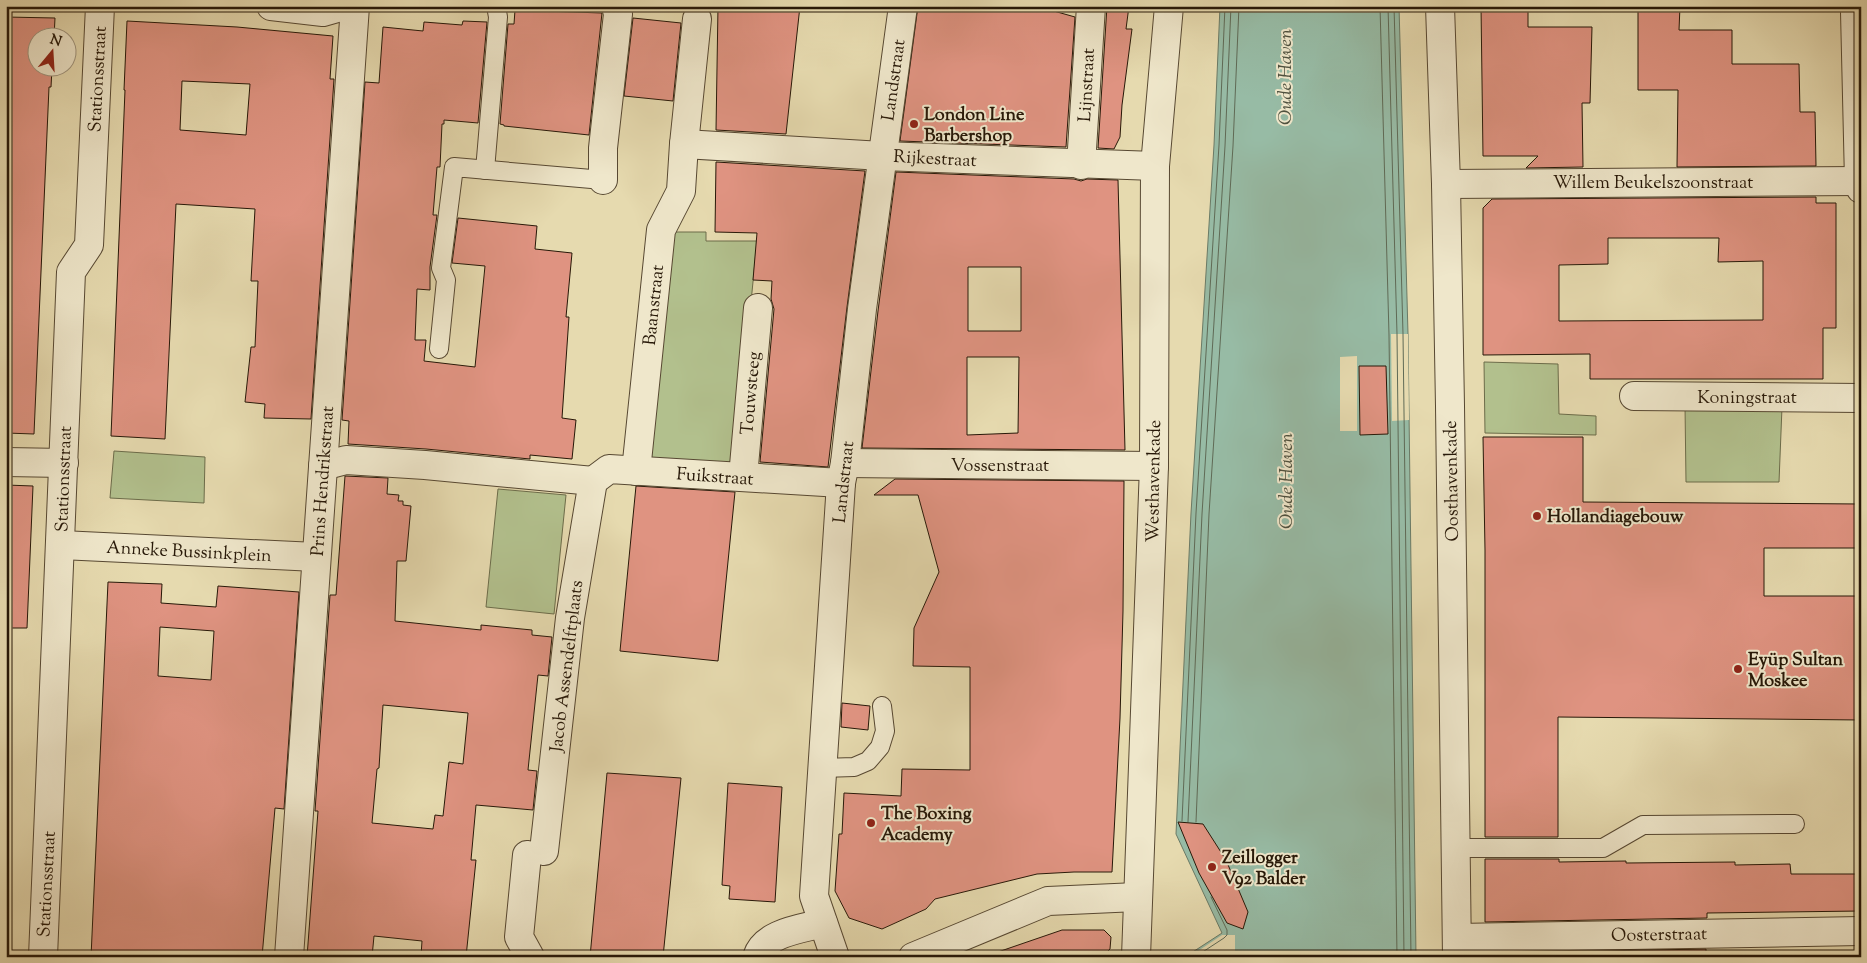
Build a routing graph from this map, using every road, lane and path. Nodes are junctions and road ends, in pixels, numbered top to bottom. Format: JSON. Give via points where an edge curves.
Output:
{"nodes":[{"id":1,"x":100,"y":6,"type":"edge"},
{"id":2,"x":271,"y":6,"type":"edge"},
{"id":3,"x":344,"y":6,"type":"edge"},
{"id":4,"x":355,"y":6,"type":"edge"},
{"id":5,"x":496,"y":6,"type":"edge"},
{"id":6,"x":616,"y":6,"type":"edge"},
{"id":7,"x":903,"y":6,"type":"edge"},
{"id":8,"x":1091,"y":6,"type":"edge"},
{"id":9,"x":1169,"y":6,"type":"edge"},
{"id":10,"x":1440,"y":6,"type":"edge"},
{"id":11,"x":697,"y":12,"type":"edge"},
{"id":12,"x":1861,"y":12,"type":"edge"},
{"id":13,"x":684,"y":144,"type":"junction"},
{"id":14,"x":882,"y":156,"type":"junction"},
{"id":15,"x":1082,"y":164,"type":"junction"},
{"id":16,"x":1155,"y":166,"type":"junction"},
{"id":17,"x":485,"y":170,"type":"junction"},
{"id":18,"x":603,"y":180,"type":"joint"},
{"id":19,"x":1446,"y":184,"type":"junction"},
{"id":20,"x":1860,"y":184,"type":"edge"},
{"id":21,"x":758,"y":308,"type":"dead end"},
{"id":22,"x":439,"y":348,"type":"dead end"},
{"id":23,"x":1634,"y":396,"type":"dead end"},
{"id":24,"x":1861,"y":398,"type":"edge"},
{"id":25,"x":6,"y":462,"type":"edge"},
{"id":26,"x":64,"y":463,"type":"junction"},
{"id":27,"x":323,"y":466,"type":"junction"},
{"id":28,"x":1154,"y":466,"type":"junction"},
{"id":29,"x":636,"y":471,"type":"junction"},
{"id":30,"x":843,"y":473,"type":"junction"},
{"id":31,"x":742,"y":478,"type":"junction"},
{"id":32,"x":592,"y":481,"type":"junction"},
{"id":33,"x":61,"y":545,"type":"junction"},
{"id":34,"x":316,"y":557,"type":"junction"},
{"id":35,"x":882,"y":706,"type":"dead end"},
{"id":36,"x":822,"y":768,"type":"junction"},
{"id":37,"x":1795,"y":824,"type":"dead end"},
{"id":38,"x":1456,"y":848,"type":"junction"},
{"id":39,"x":1137,"y":897,"type":"junction"},
{"id":40,"x":823,"y":923,"type":"junction"},
{"id":41,"x":1861,"y":931,"type":"edge"},
{"id":42,"x":1568,"y":946,"type":"edge"},
{"id":43,"x":1457,"y":947,"type":"edge"},
{"id":44,"x":43,"y":957,"type":"edge"},
{"id":45,"x":289,"y":957,"type":"edge"},
{"id":46,"x":530,"y":957,"type":"edge"},
{"id":47,"x":758,"y":957,"type":"edge"},
{"id":48,"x":835,"y":957,"type":"edge"},
{"id":49,"x":913,"y":957,"type":"edge"},
{"id":50,"x":1136,"y":957,"type":"edge"}],
"edges":[{"from":1,"to":26,"type":"street","name":"Stationsstraat","via":[[89,245],[71,272]]},
{"from":2,"to":3,"type":"street","via":[[323,12]]},
{"from":4,"to":27,"type":"street","name":"Prins Hendrikstraat"},
{"from":5,"to":17,"type":"lane","via":[[498,17]]},
{"from":6,"to":18,"type":"street","via":[[618,14],[602,148]]},
{"from":7,"to":14,"type":"street","name":"Landstraat"},
{"from":8,"to":15,"type":"street","name":"Lijnstraat"},
{"from":9,"to":16,"type":"street","name":"Westhavenkade"},
{"from":10,"to":19,"type":"street","name":"Oosthavenkade"},
{"from":11,"to":13,"type":"street","name":"Baanstraat"},
{"from":12,"to":20,"type":"street","via":[[1855,12]]},
{"from":13,"to":14,"type":"street","name":"Rijkestraat"},
{"from":13,"to":29,"type":"street","name":"Baanstraat","via":[[681,191],[661,230]]},
{"from":14,"to":15,"type":"street","name":"Rijkestraat"},
{"from":14,"to":30,"type":"street","name":"Landstraat"},
{"from":15,"to":16,"type":"street","name":"Rijkestraat"},
{"from":16,"to":28,"type":"street","name":"Westhavenkade"},
{"from":17,"to":18,"type":"lane"},
{"from":17,"to":22,"type":"lane","via":[[454,167],[441,268],[446,280]]},
{"from":19,"to":20,"type":"street","name":"Willem Beukelszoonstraat"},
{"from":19,"to":38,"type":"street","name":"Oosthavenkade"},
{"from":21,"to":31,"type":"street","name":"Touwsteeg"},
{"from":23,"to":24,"type":"street","name":"Koningstraat"},
{"from":25,"to":26,"type":"street"},
{"from":26,"to":33,"type":"street","name":"Stationsstraat"},
{"from":27,"to":32,"type":"street","via":[[346,460]]},
{"from":27,"to":34,"type":"street","name":"Prins Hendrikstraat"},
{"from":28,"to":30,"type":"street","name":"Vossenstraat"},
{"from":28,"to":39,"type":"street","name":"Westhavenkade"},
{"from":29,"to":31,"type":"street","name":"Fuikstraat"},
{"from":29,"to":32,"type":"street","name":"Fuikstraat","via":[[609,469]]},
{"from":30,"to":31,"type":"street","name":"Fuikstraat"},
{"from":30,"to":36,"type":"street","name":"Landstraat"},
{"from":32,"to":46,"type":"street","name":"Jacob Assendelftplaats","via":[[535,853],[519,937]]},
{"from":33,"to":34,"type":"street","name":"Anneke Bussinkplein"},
{"from":33,"to":44,"type":"street","name":"Stationsstraat"},
{"from":34,"to":45,"type":"street","name":"Prins Hendrikstraat"},
{"from":35,"to":36,"type":"lane","via":[[884,731],[880,747],[868,761],[854,768]]},
{"from":36,"to":40,"type":"street","name":"Landstraat","via":[[814,896]]},
{"from":37,"to":38,"type":"lane","via":[[1643,824],[1602,848]]},
{"from":38,"to":43,"type":"street","name":"Oosthavenkade"},
{"from":39,"to":49,"type":"street","via":[[1048,901]]},
{"from":39,"to":50,"type":"street","name":"Westhavenkade"},
{"from":40,"to":47,"type":"street","via":[[774,936]]},
{"from":40,"to":48,"type":"street","name":"Landstraat"},
{"from":41,"to":42,"type":"street","name":"Oosterstraat"},
{"from":42,"to":43,"type":"street","name":"Oosterstraat"}]}
